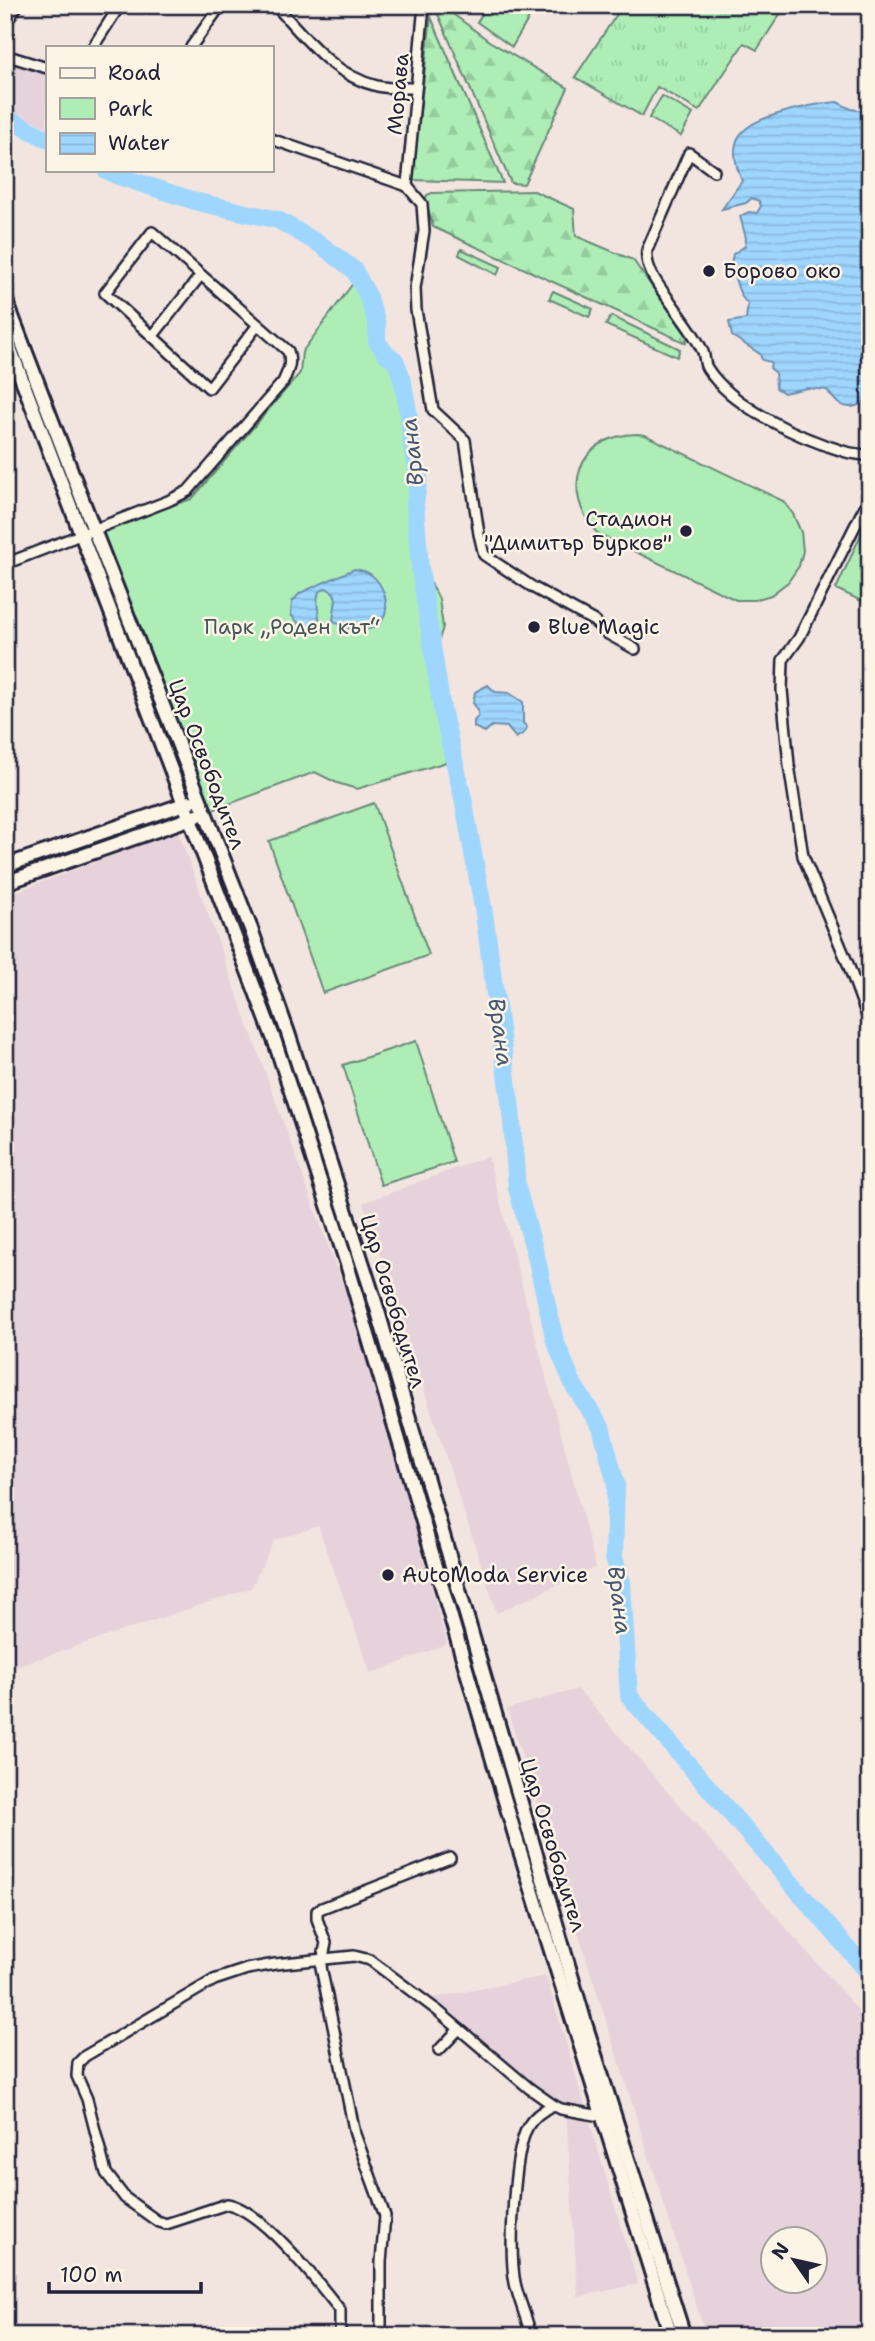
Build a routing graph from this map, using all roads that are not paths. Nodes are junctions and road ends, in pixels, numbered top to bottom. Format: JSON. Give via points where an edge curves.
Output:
{"nodes":[{"id":1,"x":18,"y":5,"type":"edge"},
{"id":2,"x":120,"y":5,"type":"edge"},
{"id":3,"x":221,"y":5,"type":"edge"},
{"id":4,"x":275,"y":5,"type":"edge"},
{"id":5,"x":424,"y":5,"type":"edge"},
{"id":6,"x":5,"y":24,"type":"edge"},
{"id":7,"x":94,"y":46,"type":"edge"},
{"id":8,"x":192,"y":46,"type":"edge"},
{"id":9,"x":5,"y":55,"type":"edge"},
{"id":10,"x":46,"y":68,"type":"edge"},
{"id":11,"x":416,"y":88,"type":"junction"},
{"id":12,"x":273,"y":140,"type":"edge"},
{"id":13,"x":714,"y":171,"type":"dead end"},
{"id":14,"x":407,"y":186,"type":"junction"},
{"id":15,"x":200,"y":276,"type":"junction"},
{"id":16,"x":5,"y":298,"type":"edge"},
{"id":17,"x":257,"y":326,"type":"junction"},
{"id":18,"x":5,"y":335,"type":"edge"},
{"id":19,"x":152,"y":337,"type":"junction"},
{"id":20,"x":870,"y":456,"type":"edge"},
{"id":21,"x":870,"y":496,"type":"edge"},
{"id":22,"x":88,"y":532,"type":"junction"},
{"id":23,"x":5,"y":564,"type":"edge"},
{"id":24,"x":635,"y":649,"type":"dead end"},
{"id":25,"x":200,"y":798,"type":"junction"},
{"id":26,"x":185,"y":804,"type":"junction"},
{"id":27,"x":206,"y":813,"type":"junction"},
{"id":28,"x":191,"y":819,"type":"junction"},
{"id":29,"x":5,"y":866,"type":"edge"},
{"id":30,"x":5,"y":883,"type":"edge"},
{"id":31,"x":870,"y":1024,"type":"edge"},
{"id":32,"x":450,"y":1858,"type":"dead end"},
{"id":33,"x":324,"y":1958,"type":"junction"},
{"id":34,"x":459,"y":2029,"type":"junction"},
{"id":35,"x":439,"y":2050,"type":"dead end"},
{"id":36,"x":553,"y":2105,"type":"junction"},
{"id":37,"x":601,"y":2116,"type":"junction"},
{"id":38,"x":340,"y":2336,"type":"edge"},
{"id":39,"x":382,"y":2336,"type":"edge"},
{"id":40,"x":531,"y":2336,"type":"edge"},
{"id":41,"x":671,"y":2336,"type":"edge"},
{"id":42,"x":684,"y":2336,"type":"edge"}],
"edges":[{"from":1,"to":6,"type":"street"},
{"from":2,"to":7,"type":"street"},
{"from":3,"to":8,"type":"street"},
{"from":4,"to":11,"type":"street","via":[[325,59],[348,75],[379,86]]},
{"from":5,"to":11,"type":"street","name":"Морава"},
{"from":9,"to":10,"type":"street"},
{"from":11,"to":14,"type":"street","name":"Морава"},
{"from":12,"to":14,"type":"street"},
{"from":13,"to":20,"type":"street","via":[[689,153],[647,250],[650,271],[691,331],[706,366],[736,400],[769,420],[844,452]]},
{"from":14,"to":24,"type":"street","via":[[422,204],[416,310],[433,410],[465,440],[484,555]]},
{"from":15,"to":17,"type":"street"},
{"from":15,"to":19,"type":"street"},
{"from":15,"to":19,"type":"street","via":[[152,232],[105,293]]},
{"from":16,"to":22,"type":"street","name":"Цар Освободител"},
{"from":17,"to":19,"type":"street","via":[[209,388]]},
{"from":17,"to":22,"type":"street","via":[[288,351],[291,359],[283,382],[188,491]]},
{"from":18,"to":22,"type":"street","name":"Цар Освободител"},
{"from":21,"to":31,"type":"street","via":[[799,638],[783,660],[782,691],[803,856]]},
{"from":22,"to":23,"type":"street"},
{"from":22,"to":25,"type":"street","name":"Цар Освободител"},
{"from":22,"to":26,"type":"street","name":"Цар Освободител"},
{"from":25,"to":26,"type":"street"},
{"from":25,"to":27,"type":"street","name":"Цар Освободител"},
{"from":26,"to":28,"type":"street","name":"Цар Освободител"},
{"from":26,"to":29,"type":"street"},
{"from":27,"to":28,"type":"street"},
{"from":27,"to":42,"type":"street","name":"Цар Освободител","via":[[288,1033],[377,1308],[585,2022]]},
{"from":28,"to":30,"type":"street"},
{"from":28,"to":37,"type":"street","name":"Цар Освободител","via":[[275,1042],[347,1264]]},
{"from":32,"to":33,"type":"street","via":[[322,1908],[317,1919],[326,1943]]},
{"from":33,"to":34,"type":"street","via":[[370,1960]]},
{"from":33,"to":38,"type":"street","via":[[247,1969],[214,1980],[85,2056],[76,2069],[106,2173],[125,2198],[166,2224],[227,2204],[250,2214],[284,2244],[340,2310]]},
{"from":33,"to":39,"type":"street","via":[[321,1967],[355,2134],[385,2216]]},
{"from":34,"to":35,"type":"street"},
{"from":34,"to":36,"type":"street"},
{"from":36,"to":37,"type":"street"},
{"from":36,"to":40,"type":"street","via":[[528,2126],[515,2179],[515,2282]]},
{"from":37,"to":41,"type":"street","name":"Цар Освободител"}]}
